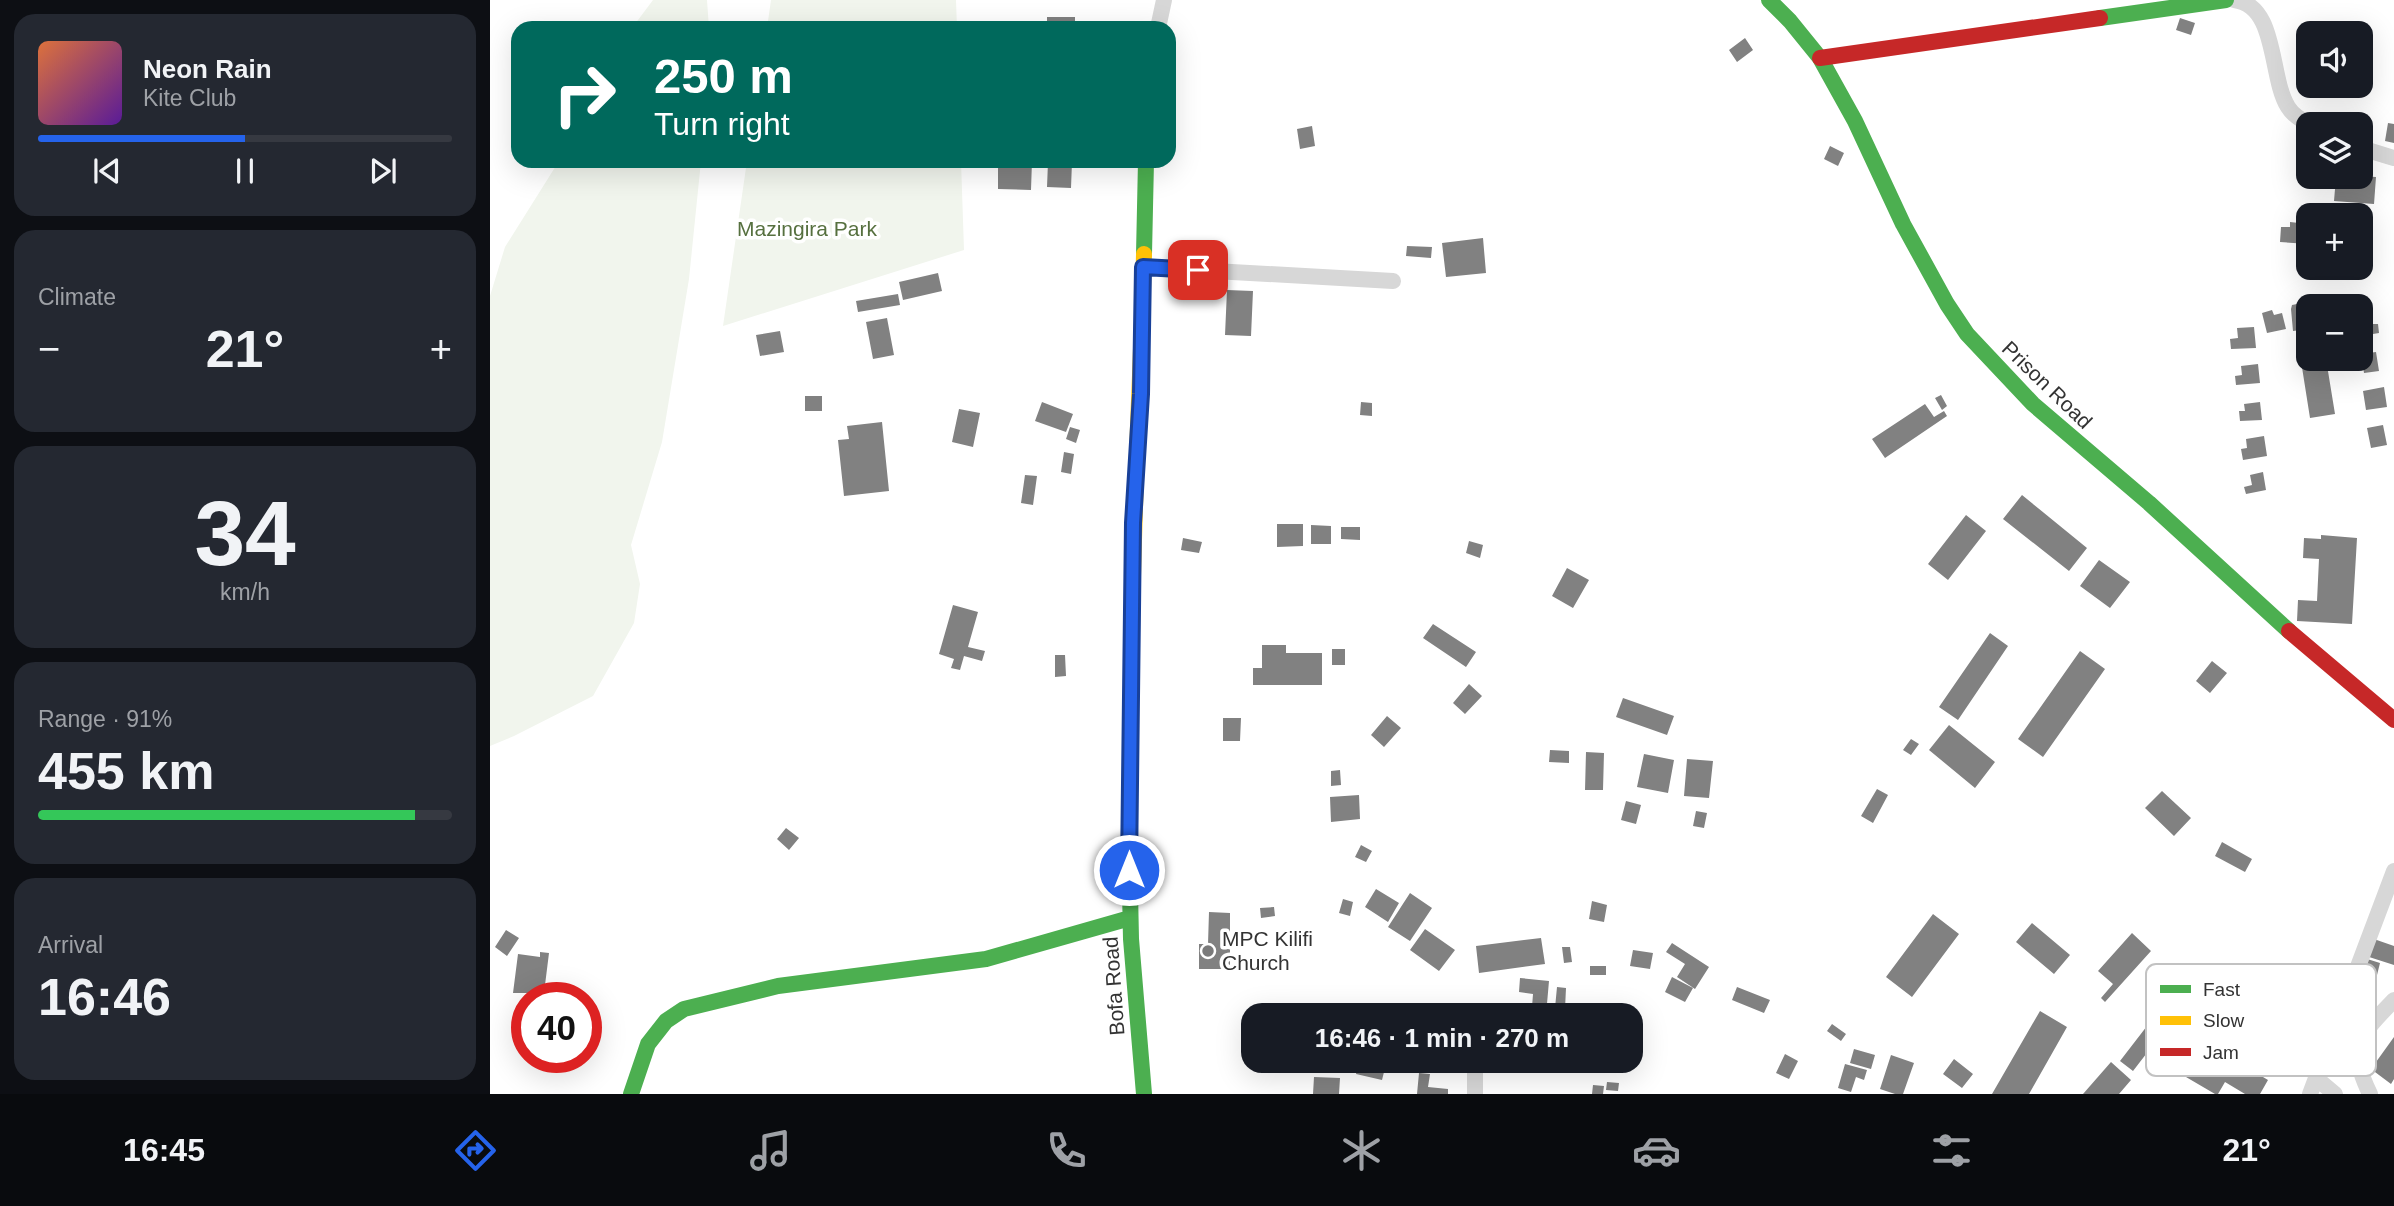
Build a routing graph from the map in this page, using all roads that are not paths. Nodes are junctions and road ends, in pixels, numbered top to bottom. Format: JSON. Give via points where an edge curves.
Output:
{"nodes":[{"id":1,"x":1164,"y":0,"type":"edge"},
{"id":2,"x":1769,"y":0,"type":"edge"},
{"id":3,"x":2226,"y":0,"type":"edge"},
{"id":4,"x":2234,"y":0,"type":"edge"},
{"id":5,"x":1160,"y":21,"type":"edge"},
{"id":6,"x":1820,"y":58,"type":"junction"},
{"id":7,"x":2296,"y":117,"type":"edge"},
{"id":8,"x":2373,"y":152,"type":"edge"},
{"id":9,"x":2394,"y":158,"type":"edge"},
{"id":10,"x":1146,"y":168,"type":"edge"},
{"id":11,"x":1143,"y":267,"type":"junction"},
{"id":12,"x":1393,"y":281,"type":"dead end"},
{"id":13,"x":2394,"y":720,"type":"edge"},
{"id":14,"x":2394,"y":871,"type":"edge"},
{"id":15,"x":2382,"y":902,"type":"junction"},
{"id":16,"x":2394,"y":914,"type":"edge"},
{"id":17,"x":1130,"y":918,"type":"junction"},
{"id":18,"x":2359,"y":964,"type":"edge"},
{"id":19,"x":2394,"y":1000,"type":"edge"},
{"id":20,"x":2376,"y":1019,"type":"edge"},
{"id":21,"x":1475,"y":1073,"type":"edge"},
{"id":22,"x":2362,"y":1076,"type":"edge"},
{"id":23,"x":2313,"y":1086,"type":"edge"},
{"id":24,"x":631,"y":1094,"type":"edge"},
{"id":25,"x":1144,"y":1094,"type":"edge"},
{"id":26,"x":1475,"y":1094,"type":"edge"},
{"id":27,"x":2334,"y":1094,"type":"edge"},
{"id":28,"x":2371,"y":1094,"type":"edge"}],
"edges":[{"from":1,"to":5,"type":"street"},
{"from":2,"to":6,"type":"street","name":"Prison Road"},
{"from":3,"to":6,"type":"street"},
{"from":4,"to":7,"type":"street","via":[[2258,11],[2286,104]]},
{"from":6,"to":13,"type":"street","name":"Prison Road","via":[[1903,224],[1967,334],[2033,404]]},
{"from":8,"to":9,"type":"street"},
{"from":10,"to":11,"type":"street","name":"Bofa Road"},
{"from":11,"to":12,"type":"street"},
{"from":11,"to":17,"type":"street","name":"Bofa Road","via":[[1133,523]]},
{"from":14,"to":15,"type":"street"},
{"from":15,"to":16,"type":"street"},
{"from":15,"to":18,"type":"street"},
{"from":17,"to":24,"type":"street","via":[[986,959],[778,986],[684,1009],[666,1021],[648,1044]]},
{"from":17,"to":25,"type":"street","name":"Bofa Road"},
{"from":19,"to":20,"type":"street"},
{"from":21,"to":26,"type":"street"},
{"from":22,"to":28,"type":"street"},
{"from":23,"to":27,"type":"street"}]}
